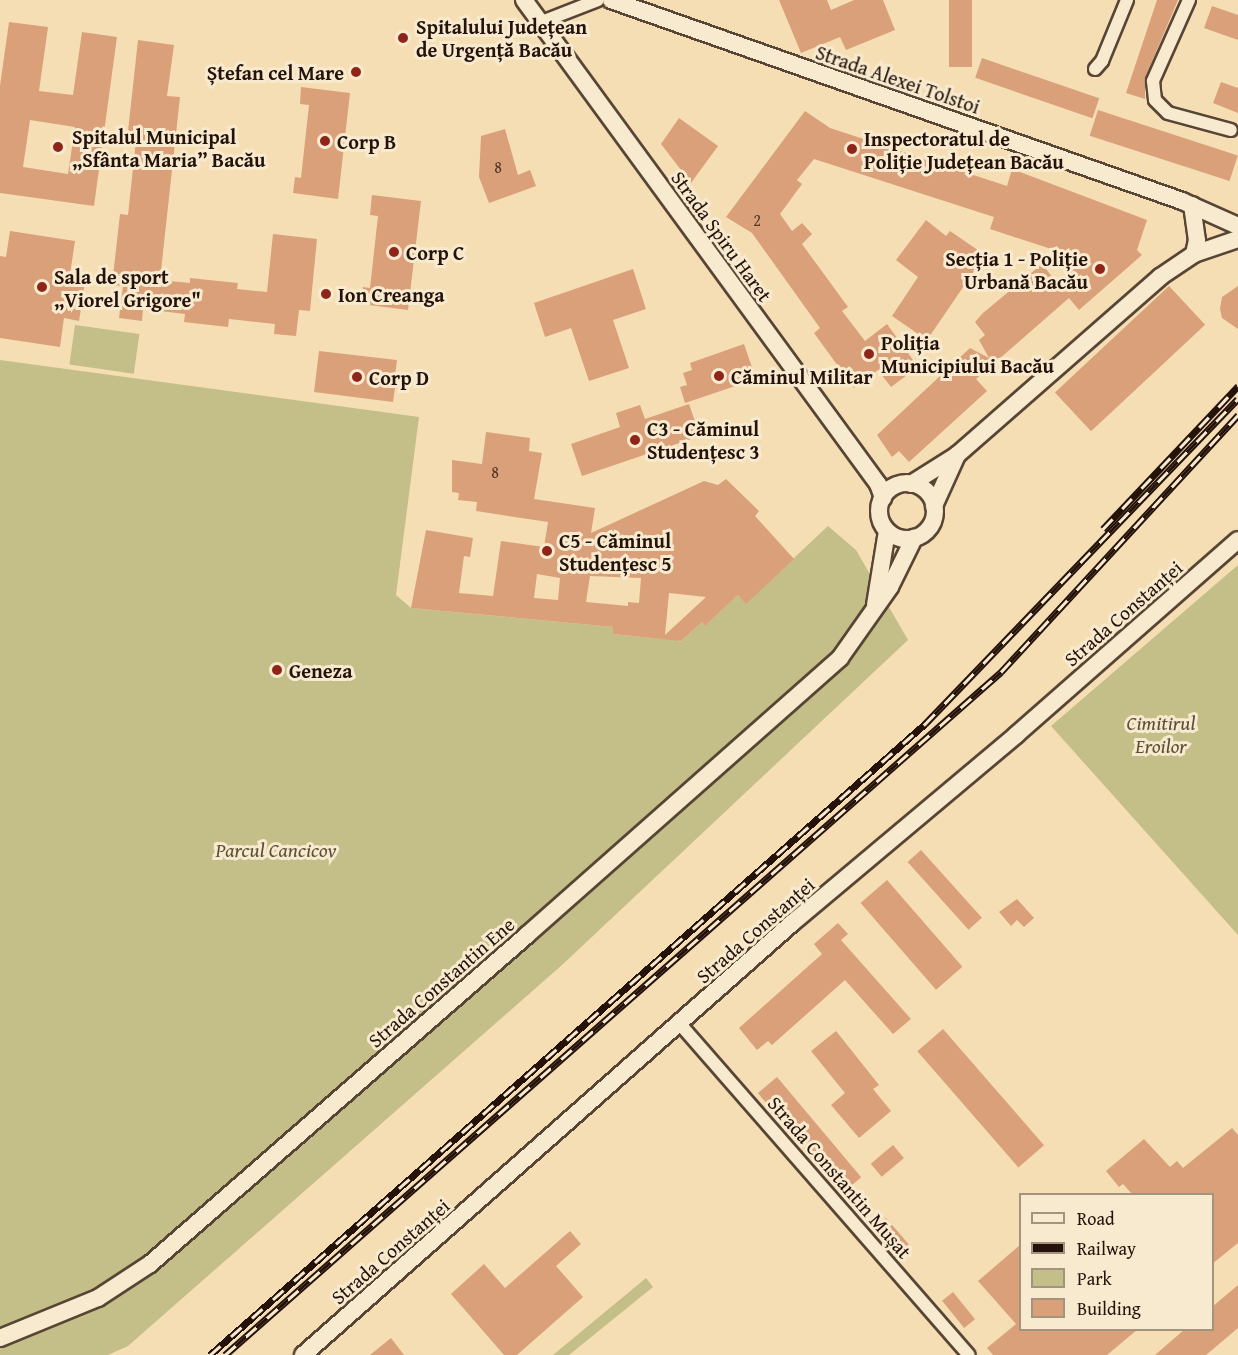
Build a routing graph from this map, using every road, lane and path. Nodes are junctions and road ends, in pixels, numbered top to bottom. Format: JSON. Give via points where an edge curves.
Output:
{"nodes":[{"id":1,"x":524,"y":0,"type":"edge"},
{"id":2,"x":598,"y":0,"type":"edge"},
{"id":3,"x":611,"y":0,"type":"edge"},
{"id":4,"x":1126,"y":0,"type":"edge"},
{"id":5,"x":1189,"y":0,"type":"edge"},
{"id":6,"x":539,"y":23,"type":"junction"},
{"id":7,"x":1095,"y":69,"type":"dead end"},
{"id":8,"x":1231,"y":130,"type":"dead end"},
{"id":9,"x":1192,"y":205,"type":"junction"},
{"id":10,"x":1238,"y":226,"type":"edge"},
{"id":11,"x":1238,"y":239,"type":"edge"},
{"id":12,"x":1194,"y":254,"type":"junction"},
{"id":13,"x":957,"y":455,"type":"junction"},
{"id":14,"x":911,"y":484,"type":"junction"},
{"id":15,"x":883,"y":498,"type":"junction"},
{"id":16,"x":934,"y":506,"type":"junction"},
{"id":17,"x":887,"y":531,"type":"junction"},
{"id":18,"x":914,"y":538,"type":"junction"},
{"id":19,"x":1238,"y":540,"type":"edge"},
{"id":20,"x":874,"y":609,"type":"junction"},
{"id":21,"x":680,"y":1024,"type":"junction"},
{"id":22,"x":0,"y":1338,"type":"edge"},
{"id":23,"x":303,"y":1355,"type":"edge"},
{"id":24,"x":969,"y":1355,"type":"edge"}],
"edges":[{"from":1,"to":6,"type":"street","name":"Strada Spiru Haret"},
{"from":2,"to":6,"type":"street"},
{"from":3,"to":9,"type":"street","name":"Strada Alexei Tolstoi"},
{"from":4,"to":7,"type":"street","via":[[1102,61]]},
{"from":5,"to":8,"type":"street","via":[[1153,81],[1155,100],[1168,113]]},
{"from":6,"to":15,"type":"street","name":"Strada Spiru Haret","via":[[878,484]]},
{"from":9,"to":10,"type":"street","name":"Strada Alexei Tolstoi"},
{"from":9,"to":12,"type":"street","via":[[1197,240]]},
{"from":11,"to":12,"type":"street"},
{"from":12,"to":13,"type":"street","via":[[1160,277]]},
{"from":13,"to":14,"type":"street"},
{"from":13,"to":16,"type":"street"},
{"from":14,"to":15,"type":"street","via":[[890,489]]},
{"from":14,"to":16,"type":"street","via":[[930,496]]},
{"from":15,"to":17,"type":"street","via":[[879,515]]},
{"from":16,"to":18,"type":"street","via":[[928,529]]},
{"from":17,"to":18,"type":"street","via":[[904,539]]},
{"from":17,"to":20,"type":"street","name":"Strada Constantin Ene"},
{"from":18,"to":20,"type":"street","name":"Strada Constantin Ene","via":[[904,563]]},
{"from":19,"to":21,"type":"street","name":"Strada Constanței"},
{"from":20,"to":22,"type":"street","name":"Strada Constantin Ene","via":[[858,635],[811,687],[150,1264],[98,1298]]},
{"from":21,"to":23,"type":"street","name":"Strada Constanței"},
{"from":21,"to":24,"type":"street","name":"Strada Constantin Mușat"}]}
